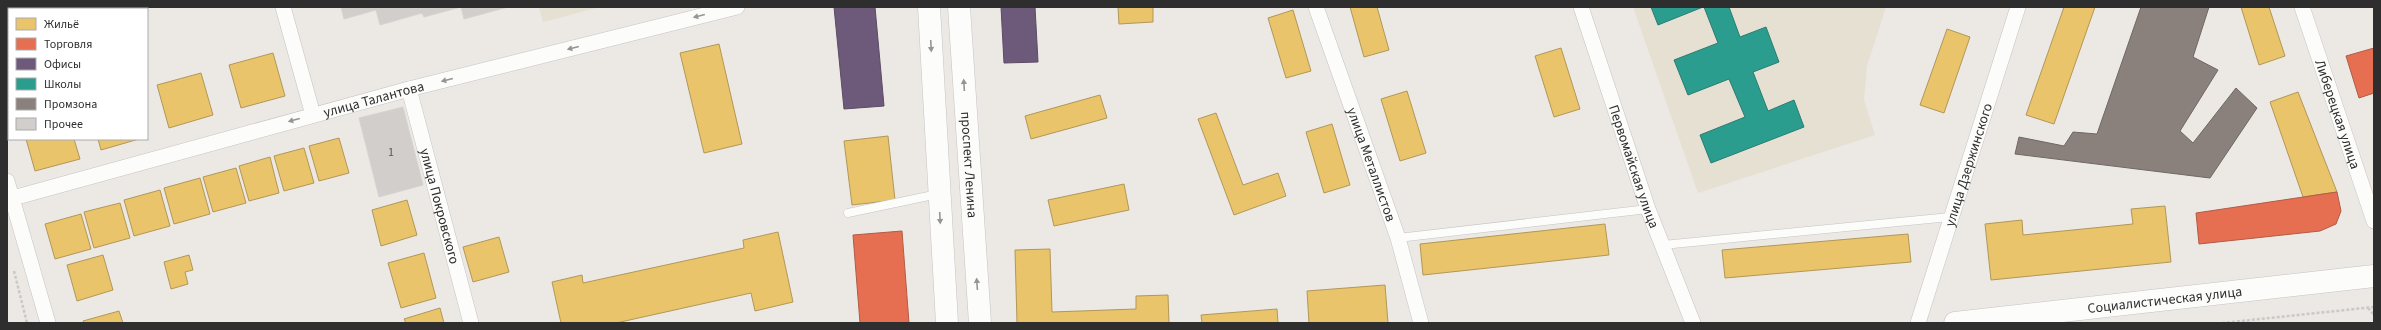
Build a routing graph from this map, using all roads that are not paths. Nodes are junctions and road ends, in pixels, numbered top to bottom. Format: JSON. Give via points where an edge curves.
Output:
{"nodes":[{"id":1,"x":282,"y":7,"type":"edge"},
{"id":2,"x":737,"y":7,"type":"edge"},
{"id":3,"x":929,"y":7,"type":"edge"},
{"id":4,"x":959,"y":7,"type":"edge"},
{"id":5,"x":1316,"y":7,"type":"edge"},
{"id":6,"x":1581,"y":7,"type":"edge"},
{"id":7,"x":2018,"y":7,"type":"edge"},
{"id":8,"x":2302,"y":7,"type":"edge"},
{"id":9,"x":409,"y":89,"type":"junction"},
{"id":10,"x":313,"y":115,"type":"junction"},
{"id":11,"x":7,"y":180,"type":"edge"},
{"id":12,"x":939,"y":194,"type":"junction"},
{"id":13,"x":13,"y":198,"type":"junction"},
{"id":14,"x":1648,"y":209,"type":"junction"},
{"id":15,"x":848,"y":213,"type":"dead end"},
{"id":16,"x":1950,"y":217,"type":"junction"},
{"id":17,"x":2374,"y":221,"type":"edge"},
{"id":18,"x":1398,"y":238,"type":"junction"},
{"id":19,"x":1663,"y":245,"type":"junction"},
{"id":20,"x":2374,"y":276,"type":"edge"},
{"id":21,"x":48,"y":323,"type":"edge"},
{"id":22,"x":471,"y":323,"type":"edge"},
{"id":23,"x":947,"y":323,"type":"edge"},
{"id":24,"x":980,"y":323,"type":"edge"},
{"id":25,"x":1421,"y":323,"type":"edge"},
{"id":26,"x":1693,"y":323,"type":"edge"},
{"id":27,"x":1918,"y":323,"type":"edge"},
{"id":28,"x":1955,"y":323,"type":"edge"}],
"edges":[{"from":1,"to":10,"type":"street"},
{"from":2,"to":9,"type":"street","name":"улица Талантова","one_way":true},
{"from":3,"to":12,"type":"main road","one_way":true},
{"from":24,"to":4,"type":"main road","name":"проспект Ленина","one_way":true},
{"from":5,"to":18,"type":"street","name":"улица Металлистов"},
{"from":6,"to":14,"type":"street","name":"Первомайская улица"},
{"from":7,"to":16,"type":"street","name":"улица Дзержинского"},
{"from":8,"to":17,"type":"street","name":"Либерецкая улица"},
{"from":9,"to":10,"type":"street","name":"улица Талантова"},
{"from":9,"to":22,"type":"street","name":"улица Покровского"},
{"from":10,"to":13,"type":"street","name":"улица Талантова","one_way":true},
{"from":11,"to":13,"type":"street"},
{"from":12,"to":15,"type":"lane"},
{"from":12,"to":23,"type":"main road","one_way":true},
{"from":13,"to":21,"type":"street"},
{"from":14,"to":18,"type":"lane"},
{"from":14,"to":19,"type":"street","name":"Первомайская улица"},
{"from":16,"to":19,"type":"lane"},
{"from":16,"to":27,"type":"street","name":"улица Дзержинского"},
{"from":18,"to":25,"type":"street","name":"улица Металлистов"},
{"from":19,"to":26,"type":"street","name":"Первомайская улица"},
{"from":20,"to":28,"type":"main road","name":"Социалистическая улица"}]}
